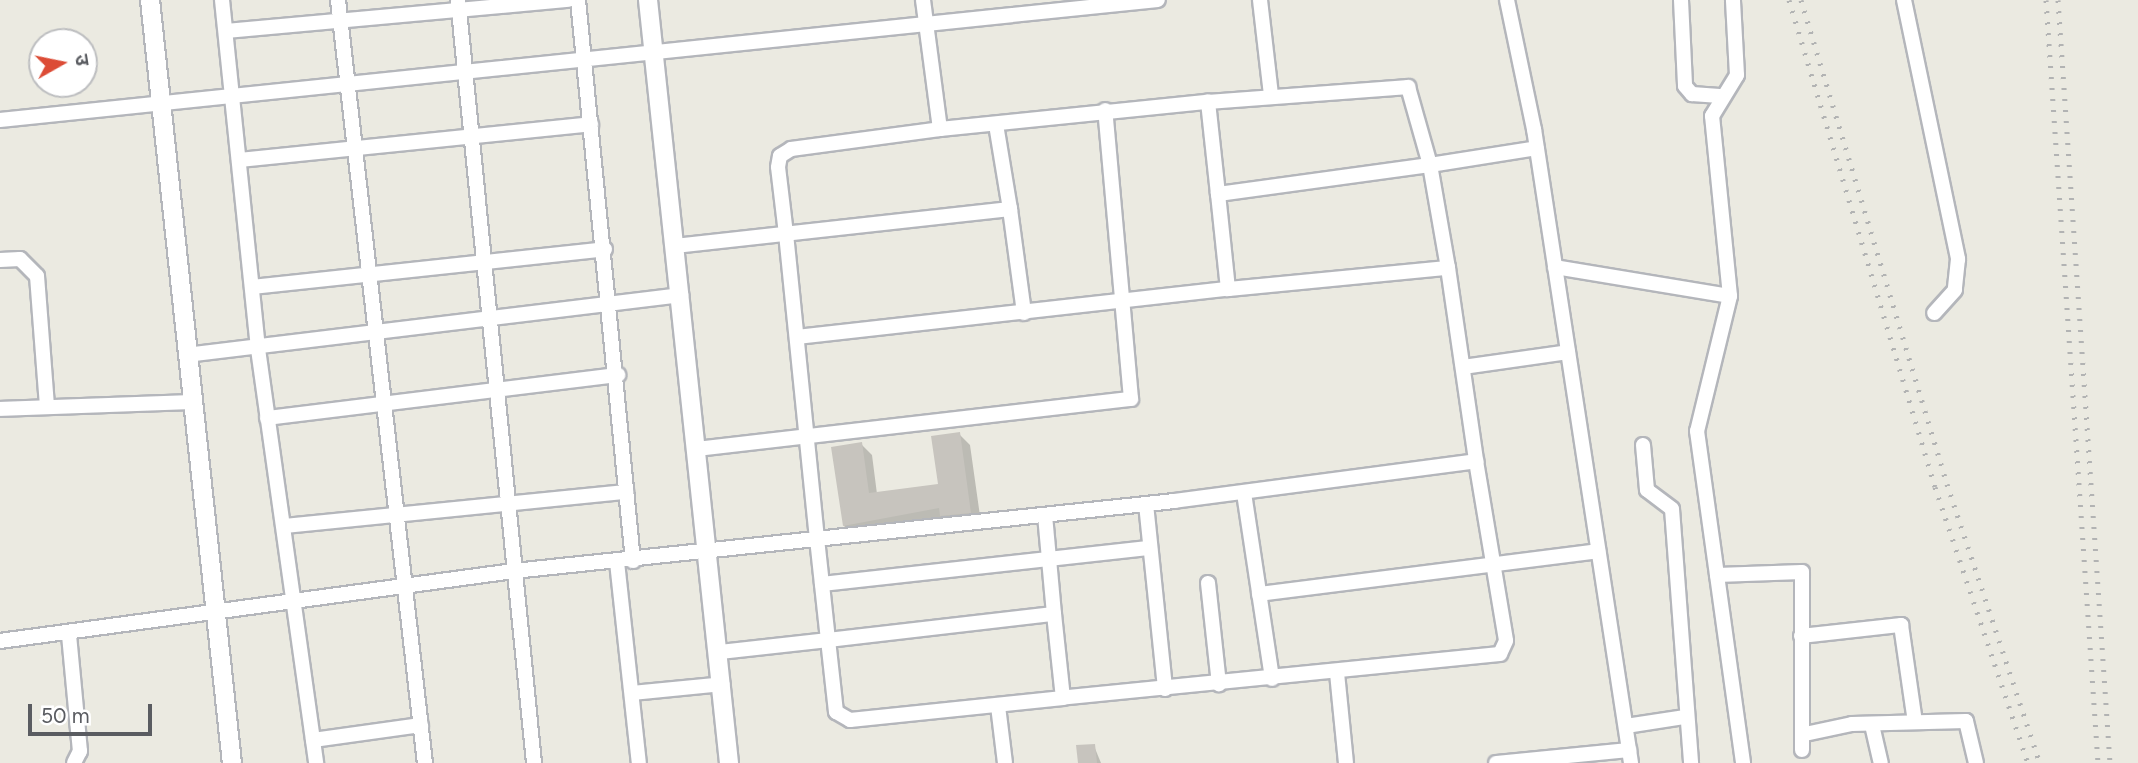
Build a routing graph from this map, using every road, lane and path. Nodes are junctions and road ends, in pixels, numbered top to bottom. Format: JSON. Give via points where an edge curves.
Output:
{"nodes":[{"id":1,"x":150,"y":0,"type":"edge"},
{"id":2,"x":222,"y":0,"type":"edge"},
{"id":3,"x":338,"y":0,"type":"edge"},
{"id":4,"x":569,"y":0,"type":"edge"},
{"id":5,"x":578,"y":0,"type":"edge"},
{"id":6,"x":648,"y":0,"type":"edge"},
{"id":7,"x":923,"y":0,"type":"edge"},
{"id":8,"x":1158,"y":0,"type":"edge"},
{"id":9,"x":1261,"y":0,"type":"edge"},
{"id":10,"x":1507,"y":0,"type":"edge"},
{"id":11,"x":1681,"y":0,"type":"edge"},
{"id":12,"x":1733,"y":0,"type":"edge"},
{"id":13,"x":1905,"y":0,"type":"edge"},
{"id":14,"x":459,"y":5,"type":"edge"},
{"id":15,"x":340,"y":19,"type":"junction"},
{"id":16,"x":926,"y":25,"type":"junction"},
{"id":17,"x":226,"y":31,"type":"junction"},
{"id":18,"x":653,"y":53,"type":"junction"},
{"id":19,"x":583,"y":60,"type":"junction"},
{"id":20,"x":466,"y":73,"type":"junction"},
{"id":21,"x":346,"y":87,"type":"junction"},
{"id":22,"x":1271,"y":95,"type":"junction"},
{"id":23,"x":1723,"y":96,"type":"junction"},
{"id":24,"x":233,"y":99,"type":"junction"},
{"id":25,"x":1208,"y":102,"type":"junction"},
{"id":26,"x":160,"y":106,"type":"junction"},
{"id":27,"x":1105,"y":110,"type":"junction"},
{"id":28,"x":0,"y":120,"type":"edge"},
{"id":29,"x":591,"y":124,"type":"junction"},
{"id":30,"x":996,"y":124,"type":"junction"},
{"id":31,"x":940,"y":129,"type":"junction"},
{"id":32,"x":472,"y":137,"type":"junction"},
{"id":33,"x":1537,"y":148,"type":"junction"},
{"id":34,"x":354,"y":151,"type":"junction"},
{"id":35,"x":239,"y":160,"type":"junction"},
{"id":36,"x":1430,"y":164,"type":"junction"},
{"id":37,"x":1218,"y":194,"type":"junction"},
{"id":38,"x":1010,"y":209,"type":"junction"},
{"id":39,"x":786,"y":234,"type":"junction"},
{"id":40,"x":675,"y":246,"type":"junction"},
{"id":41,"x":606,"y":250,"type":"junction"},
{"id":42,"x":0,"y":260,"type":"edge"},
{"id":43,"x":485,"y":262,"type":"junction"},
{"id":44,"x":1555,"y":267,"type":"junction"},
{"id":45,"x":1448,"y":268,"type":"junction"},
{"id":46,"x":368,"y":273,"type":"junction"},
{"id":47,"x":252,"y":287,"type":"junction"},
{"id":48,"x":1228,"y":289,"type":"junction"},
{"id":49,"x":681,"y":295,"type":"junction"},
{"id":50,"x":1730,"y":296,"type":"junction"},
{"id":51,"x":1126,"y":301,"type":"junction"},
{"id":52,"x":612,"y":306,"type":"junction"},
{"id":53,"x":1024,"y":313,"type":"junction"},
{"id":54,"x":1934,"y":313,"type":"dead end"},
{"id":55,"x":491,"y":322,"type":"junction"},
{"id":56,"x":374,"y":335,"type":"junction"},
{"id":57,"x":797,"y":337,"type":"junction"},
{"id":58,"x":258,"y":349,"type":"junction"},
{"id":59,"x":1568,"y":352,"type":"junction"},
{"id":60,"x":186,"y":355,"type":"junction"},
{"id":61,"x":1463,"y":367,"type":"junction"},
{"id":62,"x":618,"y":376,"type":"junction"},
{"id":63,"x":498,"y":390,"type":"junction"},
{"id":64,"x":192,"y":402,"type":"junction"},
{"id":65,"x":383,"y":403,"type":"junction"},
{"id":66,"x":47,"y":405,"type":"junction"},
{"id":67,"x":0,"y":409,"type":"edge"},
{"id":68,"x":267,"y":418,"type":"junction"},
{"id":69,"x":807,"y":437,"type":"junction"},
{"id":70,"x":1643,"y":445,"type":"dead end"},
{"id":71,"x":697,"y":449,"type":"junction"},
{"id":72,"x":1476,"y":461,"type":"junction"},
{"id":73,"x":625,"y":492,"type":"junction"},
{"id":74,"x":1244,"y":493,"type":"junction"},
{"id":75,"x":508,"y":504,"type":"junction"},
{"id":76,"x":1146,"y":504,"type":"junction"},
{"id":77,"x":395,"y":515,"type":"junction"},
{"id":78,"x":1045,"y":515,"type":"junction"},
{"id":79,"x":284,"y":526,"type":"junction"},
{"id":80,"x":817,"y":539,"type":"junction"},
{"id":81,"x":1150,"y":548,"type":"junction"},
{"id":82,"x":709,"y":551,"type":"junction"},
{"id":83,"x":1598,"y":551,"type":"junction"},
{"id":84,"x":1049,"y":559,"type":"junction"},
{"id":85,"x":633,"y":561,"type":"junction"},
{"id":86,"x":617,"y":562,"type":"junction"},
{"id":87,"x":1493,"y":565,"type":"junction"},
{"id":88,"x":514,"y":571,"type":"junction"},
{"id":89,"x":1717,"y":575,"type":"junction"},
{"id":90,"x":1208,"y":583,"type":"dead end"},
{"id":91,"x":822,"y":584,"type":"junction"},
{"id":92,"x":404,"y":585,"type":"junction"},
{"id":93,"x":1259,"y":594,"type":"junction"},
{"id":94,"x":295,"y":598,"type":"junction"},
{"id":95,"x":215,"y":608,"type":"junction"},
{"id":96,"x":1054,"y":614,"type":"junction"},
{"id":97,"x":69,"y":635,"type":"junction"},
{"id":98,"x":1801,"y":636,"type":"junction"},
{"id":99,"x":828,"y":640,"type":"junction"},
{"id":100,"x":0,"y":641,"type":"edge"},
{"id":101,"x":720,"y":652,"type":"junction"},
{"id":102,"x":1337,"y":673,"type":"junction"},
{"id":103,"x":1272,"y":679,"type":"junction"},
{"id":104,"x":723,"y":684,"type":"junction"},
{"id":105,"x":1219,"y":684,"type":"junction"},
{"id":106,"x":1165,"y":689,"type":"junction"},
{"id":107,"x":632,"y":693,"type":"junction"},
{"id":108,"x":1063,"y":698,"type":"junction"},
{"id":109,"x":998,"y":706,"type":"junction"},
{"id":110,"x":1685,"y":717,"type":"junction"},
{"id":111,"x":1915,"y":722,"type":"junction"},
{"id":112,"x":421,"y":725,"type":"junction"},
{"id":113,"x":1872,"y":725,"type":"junction"},
{"id":114,"x":1626,"y":726,"type":"junction"},
{"id":115,"x":1805,"y":734,"type":"junction"},
{"id":116,"x":313,"y":740,"type":"junction"},
{"id":117,"x":1802,"y":750,"type":"dead end"},
{"id":118,"x":1630,"y":756,"type":"edge"},
{"id":119,"x":74,"y":763,"type":"edge"},
{"id":120,"x":232,"y":763,"type":"edge"},
{"id":121,"x":316,"y":763,"type":"edge"},
{"id":122,"x":425,"y":763,"type":"edge"},
{"id":123,"x":534,"y":763,"type":"edge"},
{"id":124,"x":637,"y":763,"type":"edge"},
{"id":125,"x":729,"y":763,"type":"edge"},
{"id":126,"x":1005,"y":763,"type":"edge"},
{"id":127,"x":1346,"y":763,"type":"edge"},
{"id":128,"x":1496,"y":763,"type":"edge"},
{"id":129,"x":1691,"y":763,"type":"edge"},
{"id":130,"x":1743,"y":763,"type":"edge"},
{"id":131,"x":1881,"y":763,"type":"edge"},
{"id":132,"x":1976,"y":763,"type":"edge"}],
"edges":[{"from":1,"to":26,"type":"street"},
{"from":2,"to":17,"type":"street"},
{"from":3,"to":15,"type":"street"},
{"from":4,"to":14,"type":"street"},
{"from":5,"to":19,"type":"street"},
{"from":6,"to":18,"type":"street"},
{"from":7,"to":16,"type":"street"},
{"from":8,"to":16,"type":"street"},
{"from":9,"to":22,"type":"street"},
{"from":10,"to":33,"type":"street"},
{"from":11,"to":23,"type":"street","via":[[1685,86],[1692,94]]},
{"from":12,"to":23,"type":"street","via":[[1737,75]]},
{"from":13,"to":54,"type":"street","via":[[1958,259],[1955,290]]},
{"from":14,"to":15,"type":"street"},
{"from":14,"to":20,"type":"street"},
{"from":15,"to":17,"type":"street"},
{"from":15,"to":21,"type":"street"},
{"from":16,"to":18,"type":"street"},
{"from":16,"to":31,"type":"street"},
{"from":17,"to":24,"type":"street"},
{"from":18,"to":19,"type":"street"},
{"from":18,"to":40,"type":"street"},
{"from":19,"to":20,"type":"street"},
{"from":19,"to":29,"type":"street"},
{"from":20,"to":21,"type":"street"},
{"from":20,"to":32,"type":"street"},
{"from":21,"to":24,"type":"street"},
{"from":21,"to":34,"type":"street"},
{"from":22,"to":25,"type":"street"},
{"from":22,"to":36,"type":"street","via":[[1408,87]]},
{"from":23,"to":50,"type":"street","via":[[1712,116]]},
{"from":24,"to":26,"type":"street"},
{"from":24,"to":35,"type":"street"},
{"from":25,"to":27,"type":"street"},
{"from":25,"to":37,"type":"street"},
{"from":26,"to":28,"type":"street"},
{"from":26,"to":60,"type":"street"},
{"from":27,"to":30,"type":"street"},
{"from":27,"to":51,"type":"street"},
{"from":29,"to":32,"type":"street"},
{"from":29,"to":41,"type":"street"},
{"from":30,"to":31,"type":"street"},
{"from":30,"to":38,"type":"street"},
{"from":31,"to":39,"type":"street","via":[[791,149],[778,167]]},
{"from":32,"to":34,"type":"street"},
{"from":32,"to":43,"type":"street"},
{"from":33,"to":36,"type":"street"},
{"from":33,"to":44,"type":"street"},
{"from":34,"to":35,"type":"street"},
{"from":34,"to":46,"type":"street"},
{"from":35,"to":47,"type":"street"},
{"from":36,"to":37,"type":"street"},
{"from":36,"to":45,"type":"street"},
{"from":37,"to":48,"type":"street"},
{"from":38,"to":39,"type":"street"},
{"from":38,"to":53,"type":"street"},
{"from":39,"to":40,"type":"street"},
{"from":39,"to":57,"type":"street"},
{"from":40,"to":49,"type":"street"},
{"from":41,"to":43,"type":"street"},
{"from":41,"to":52,"type":"street"},
{"from":42,"to":66,"type":"street","via":[[20,259],[37,276]]},
{"from":43,"to":46,"type":"street"},
{"from":43,"to":55,"type":"street"},
{"from":44,"to":50,"type":"street"},
{"from":44,"to":59,"type":"street"},
{"from":45,"to":48,"type":"street"},
{"from":45,"to":61,"type":"street"},
{"from":46,"to":47,"type":"street"},
{"from":46,"to":56,"type":"street"},
{"from":47,"to":58,"type":"street"},
{"from":48,"to":51,"type":"street"},
{"from":49,"to":52,"type":"street"},
{"from":49,"to":71,"type":"street"},
{"from":50,"to":89,"type":"street","via":[[1697,419]]},
{"from":51,"to":53,"type":"street"},
{"from":51,"to":69,"type":"street","via":[[1135,391],[1122,403]]},
{"from":52,"to":55,"type":"street"},
{"from":52,"to":62,"type":"street"},
{"from":53,"to":57,"type":"street"},
{"from":55,"to":56,"type":"street"},
{"from":55,"to":63,"type":"street"},
{"from":56,"to":58,"type":"street"},
{"from":56,"to":65,"type":"street"},
{"from":57,"to":69,"type":"street"},
{"from":58,"to":60,"type":"street"},
{"from":58,"to":68,"type":"street"},
{"from":59,"to":61,"type":"street"},
{"from":59,"to":83,"type":"street"},
{"from":60,"to":64,"type":"street"},
{"from":61,"to":72,"type":"street"},
{"from":62,"to":63,"type":"street"},
{"from":62,"to":73,"type":"street"},
{"from":63,"to":65,"type":"street"},
{"from":63,"to":75,"type":"street"},
{"from":64,"to":66,"type":"street"},
{"from":64,"to":95,"type":"street"},
{"from":65,"to":68,"type":"street"},
{"from":65,"to":77,"type":"street"},
{"from":66,"to":67,"type":"street"},
{"from":68,"to":79,"type":"street"},
{"from":69,"to":71,"type":"street"},
{"from":69,"to":80,"type":"street"},
{"from":70,"to":110,"type":"street","via":[[1647,490],[1672,509]]},
{"from":71,"to":82,"type":"street"},
{"from":72,"to":74,"type":"street"},
{"from":72,"to":87,"type":"street"},
{"from":73,"to":75,"type":"street"},
{"from":73,"to":85,"type":"street"},
{"from":74,"to":76,"type":"street"},
{"from":74,"to":93,"type":"street"},
{"from":75,"to":77,"type":"street"},
{"from":75,"to":88,"type":"street"},
{"from":76,"to":78,"type":"street"},
{"from":76,"to":81,"type":"street"},
{"from":77,"to":79,"type":"street"},
{"from":77,"to":92,"type":"street"},
{"from":78,"to":80,"type":"street"},
{"from":78,"to":84,"type":"street"},
{"from":79,"to":94,"type":"street"},
{"from":80,"to":82,"type":"street"},
{"from":80,"to":91,"type":"street"},
{"from":81,"to":84,"type":"street"},
{"from":81,"to":106,"type":"street"},
{"from":82,"to":85,"type":"street"},
{"from":82,"to":101,"type":"street"},
{"from":83,"to":87,"type":"street"},
{"from":83,"to":114,"type":"street"},
{"from":84,"to":91,"type":"street"},
{"from":84,"to":96,"type":"street"},
{"from":85,"to":86,"type":"street"},
{"from":86,"to":88,"type":"street"},
{"from":86,"to":107,"type":"street"},
{"from":87,"to":93,"type":"street"},
{"from":87,"to":102,"type":"street","via":[[1506,641],[1500,654]]},
{"from":88,"to":92,"type":"street"},
{"from":88,"to":123,"type":"street"},
{"from":89,"to":98,"type":"street","via":[[1802,572]]},
{"from":89,"to":130,"type":"street"},
{"from":90,"to":105,"type":"street"},
{"from":91,"to":99,"type":"street"},
{"from":92,"to":94,"type":"street"},
{"from":92,"to":112,"type":"street"},
{"from":93,"to":103,"type":"street"},
{"from":94,"to":95,"type":"street"},
{"from":94,"to":116,"type":"street"},
{"from":95,"to":97,"type":"street"},
{"from":95,"to":120,"type":"street"},
{"from":96,"to":99,"type":"street"},
{"from":96,"to":108,"type":"street"},
{"from":97,"to":100,"type":"street"},
{"from":97,"to":119,"type":"street","via":[[79,751]]},
{"from":98,"to":111,"type":"street","via":[[1901,625]]},
{"from":98,"to":115,"type":"street"},
{"from":99,"to":101,"type":"street"},
{"from":99,"to":109,"type":"street","via":[[841,718]]},
{"from":101,"to":104,"type":"street"},
{"from":102,"to":103,"type":"street"},
{"from":102,"to":127,"type":"street"},
{"from":103,"to":105,"type":"street"},
{"from":104,"to":107,"type":"street"},
{"from":104,"to":125,"type":"street"},
{"from":105,"to":106,"type":"street"},
{"from":106,"to":108,"type":"street"},
{"from":107,"to":124,"type":"street"},
{"from":108,"to":109,"type":"street"},
{"from":109,"to":126,"type":"street"},
{"from":110,"to":114,"type":"street"},
{"from":110,"to":129,"type":"street"},
{"from":111,"to":113,"type":"street"},
{"from":111,"to":132,"type":"street","via":[[1966,720]]},
{"from":112,"to":116,"type":"street"},
{"from":112,"to":122,"type":"street"},
{"from":113,"to":115,"type":"street"},
{"from":113,"to":131,"type":"street"},
{"from":114,"to":118,"type":"street"},
{"from":115,"to":117,"type":"street"},
{"from":116,"to":121,"type":"street"},
{"from":118,"to":128,"type":"street"}]}
